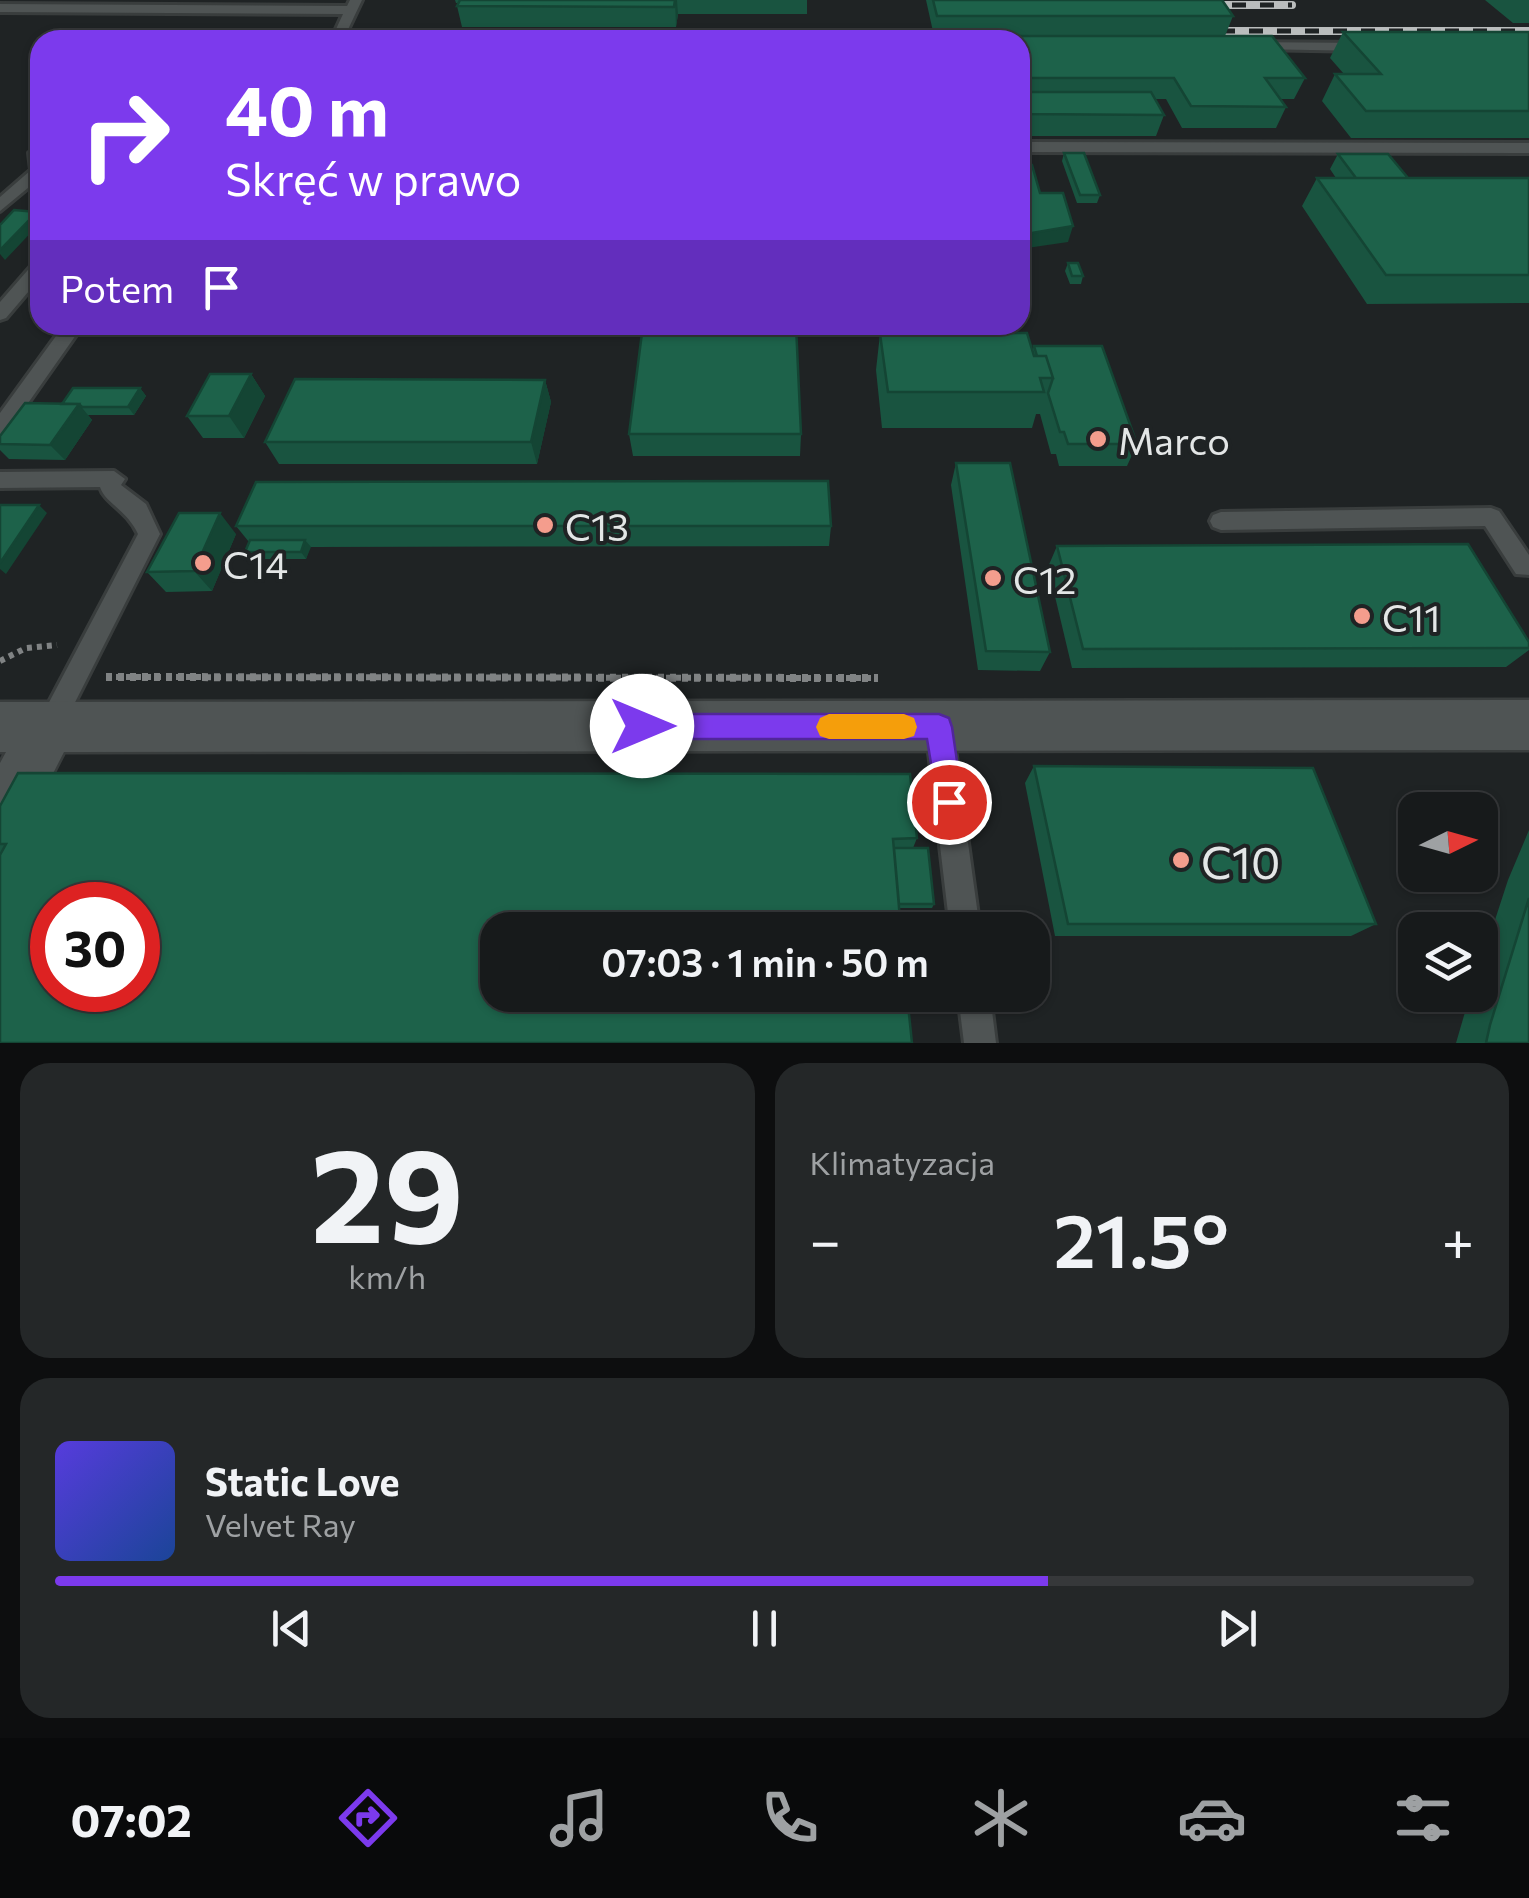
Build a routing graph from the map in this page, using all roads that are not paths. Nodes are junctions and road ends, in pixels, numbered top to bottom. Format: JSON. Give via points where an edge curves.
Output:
{"nodes":[{"id":1,"x":73,"y":4,"type":"edge"},
{"id":2,"x":354,"y":5,"type":"edge"},
{"id":3,"x":0,"y":8,"type":"edge"},
{"id":4,"x":342,"y":30,"type":"edge"},
{"id":5,"x":1245,"y":46,"type":"edge"},
{"id":6,"x":1376,"y":46,"type":"edge"},
{"id":7,"x":1030,"y":147,"type":"edge"},
{"id":8,"x":1529,"y":148,"type":"edge"},
{"id":9,"x":30,"y":180,"type":"edge"},
{"id":10,"x":0,"y":206,"type":"edge"},
{"id":11,"x":30,"y":279,"type":"edge"},
{"id":12,"x":0,"y":314,"type":"edge"},
{"id":13,"x":67,"y":335,"type":"edge"},
{"id":14,"x":0,"y":428,"type":"edge"},
{"id":15,"x":0,"y":480,"type":"edge"},
{"id":16,"x":1221,"y":521,"type":"dead end"},
{"id":17,"x":1524,"y":567,"type":"dead end"},
{"id":18,"x":1529,"y":725,"type":"edge"},
{"id":19,"x":25,"y":727,"type":"edge"},
{"id":20,"x":939,"y":727,"type":"junction"},
{"id":21,"x":0,"y":818,"type":"edge"},
{"id":22,"x":963,"y":912,"type":"edge"},
{"id":23,"x":976,"y":1012,"type":"edge"},
{"id":24,"x":980,"y":1043,"type":"edge"}],
"edges":[{"from":1,"to":2,"type":"lane"},
{"from":1,"to":3,"type":"lane"},
{"from":2,"to":4,"type":"lane"},
{"from":5,"to":6,"type":"lane"},
{"from":7,"to":8,"type":"lane"},
{"from":9,"to":10,"type":"lane"},
{"from":11,"to":12,"type":"lane"},
{"from":13,"to":14,"type":"lane"},
{"from":15,"to":19,"type":"lane","via":[[112,484],[138,510],[149,534]]},
{"from":16,"to":17,"type":"lane","via":[[1490,517]]},
{"from":18,"to":20,"type":"street"},
{"from":19,"to":20,"type":"street"},
{"from":19,"to":21,"type":"street"},
{"from":20,"to":22,"type":"lane"},
{"from":23,"to":24,"type":"lane"}]}
